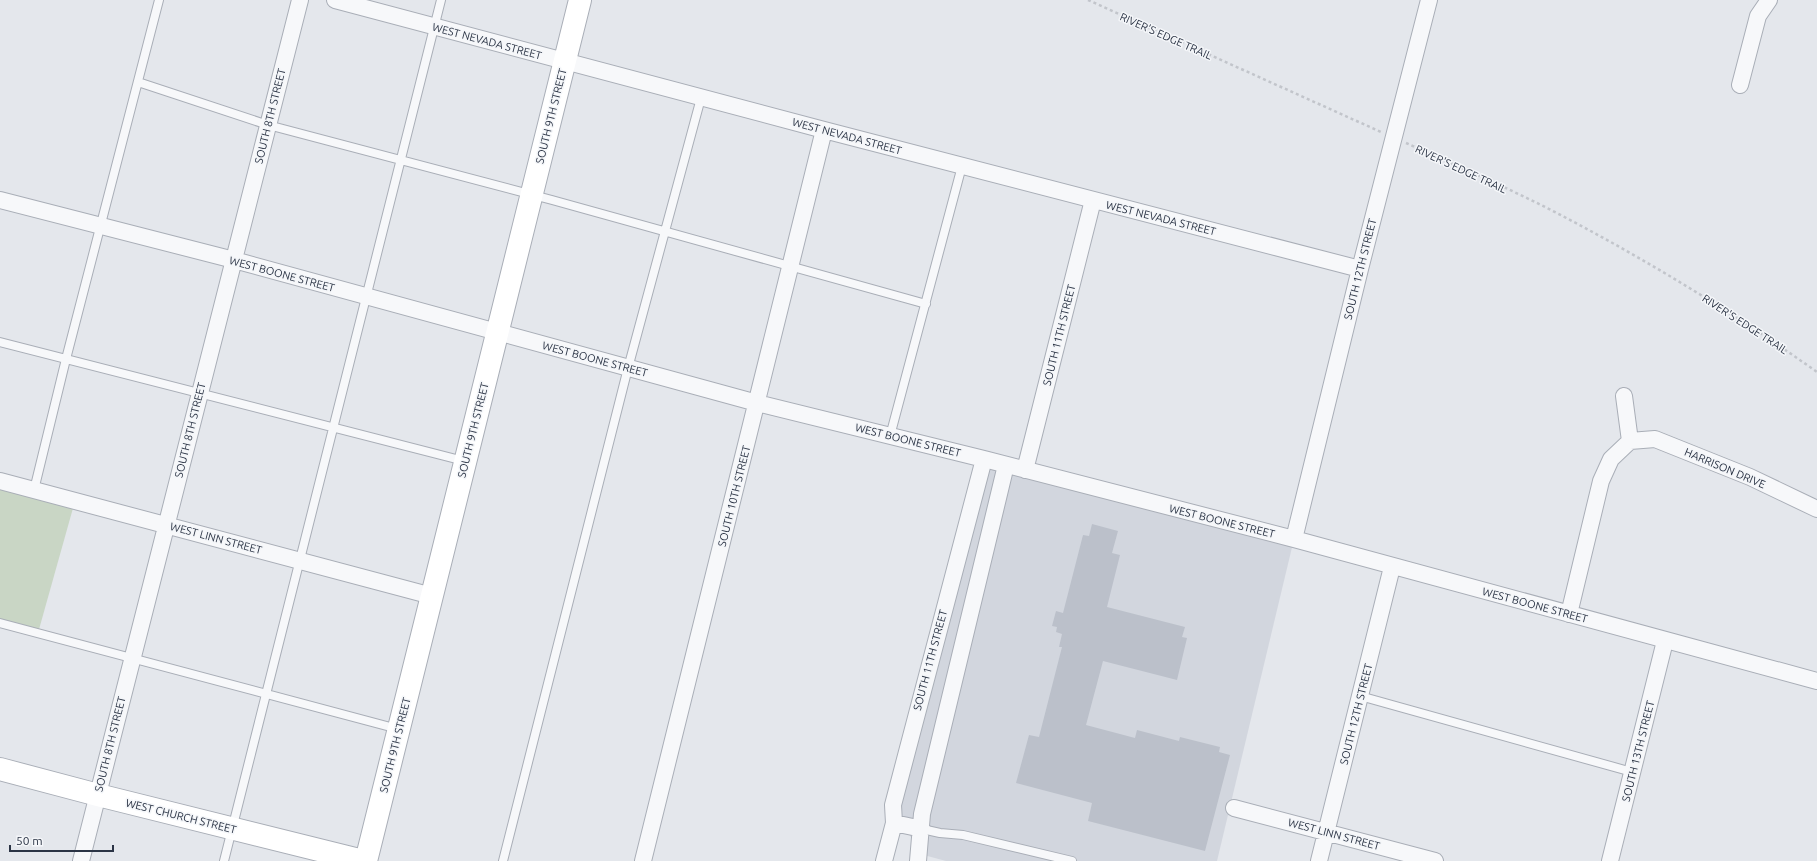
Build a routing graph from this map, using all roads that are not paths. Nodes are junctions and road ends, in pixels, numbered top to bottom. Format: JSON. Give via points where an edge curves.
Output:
{"nodes":[{"id":1,"x":159,"y":0,"type":"edge"},
{"id":2,"x":300,"y":0,"type":"edge"},
{"id":3,"x":335,"y":0,"type":"edge"},
{"id":4,"x":440,"y":0,"type":"edge"},
{"id":5,"x":580,"y":0,"type":"edge"},
{"id":6,"x":1429,"y":0,"type":"edge"},
{"id":7,"x":1768,"y":0,"type":"edge"},
{"id":8,"x":434,"y":27,"type":"junction"},
{"id":9,"x":565,"y":62,"type":"junction"},
{"id":10,"x":138,"y":82,"type":"junction"},
{"id":11,"x":1740,"y":85,"type":"dead end"},
{"id":12,"x":701,"y":98,"type":"junction"},
{"id":13,"x":268,"y":125,"type":"junction"},
{"id":14,"x":824,"y":130,"type":"junction"},
{"id":15,"x":400,"y":160,"type":"junction"},
{"id":16,"x":962,"y":166,"type":"junction"},
{"id":17,"x":531,"y":195,"type":"junction"},
{"id":18,"x":0,"y":200,"type":"edge"},
{"id":19,"x":1093,"y":200,"type":"junction"},
{"id":20,"x":102,"y":226,"type":"junction"},
{"id":21,"x":665,"y":232,"type":"junction"},
{"id":22,"x":234,"y":260,"type":"junction"},
{"id":23,"x":790,"y":266,"type":"junction"},
{"id":24,"x":1360,"y":269,"type":"junction"},
{"id":25,"x":366,"y":297,"type":"junction"},
{"id":26,"x":926,"y":304,"type":"junction"},
{"id":27,"x":497,"y":333,"type":"junction"},
{"id":28,"x":0,"y":342,"type":"edge"},
{"id":29,"x":66,"y":359,"type":"junction"},
{"id":30,"x":628,"y":368,"type":"junction"},
{"id":31,"x":200,"y":392,"type":"junction"},
{"id":32,"x":1624,"y":396,"type":"dead end"},
{"id":33,"x":757,"y":403,"type":"junction"},
{"id":34,"x":333,"y":427,"type":"junction"},
{"id":35,"x":890,"y":436,"type":"junction"},
{"id":36,"x":1630,"y":441,"type":"junction"},
{"id":37,"x":984,"y":459,"type":"junction"},
{"id":38,"x":465,"y":461,"type":"junction"},
{"id":39,"x":1006,"y":465,"type":"junction"},
{"id":40,"x":1025,"y":470,"type":"junction"},
{"id":41,"x":0,"y":481,"type":"edge"},
{"id":42,"x":34,"y":490,"type":"junction"},
{"id":43,"x":1817,"y":509,"type":"edge"},
{"id":44,"x":166,"y":525,"type":"junction"},
{"id":45,"x":1294,"y":539,"type":"junction"},
{"id":46,"x":300,"y":561,"type":"junction"},
{"id":47,"x":1392,"y":567,"type":"junction"},
{"id":48,"x":432,"y":596,"type":"junction"},
{"id":49,"x":1569,"y":614,"type":"junction"},
{"id":50,"x":0,"y":624,"type":"edge"},
{"id":51,"x":1665,"y":641,"type":"junction"},
{"id":52,"x":132,"y":658,"type":"junction"},
{"id":53,"x":1817,"y":681,"type":"edge"},
{"id":54,"x":266,"y":694,"type":"junction"},
{"id":55,"x":1360,"y":696,"type":"junction"},
{"id":56,"x":399,"y":729,"type":"junction"},
{"id":57,"x":0,"y":769,"type":"edge"},
{"id":58,"x":1632,"y":772,"type":"junction"},
{"id":59,"x":98,"y":795,"type":"junction"},
{"id":60,"x":1234,"y":808,"type":"dead end"},
{"id":61,"x":894,"y":823,"type":"junction"},
{"id":62,"x":232,"y":828,"type":"junction"},
{"id":63,"x":922,"y":828,"type":"junction"},
{"id":64,"x":1326,"y":832,"type":"junction"},
{"id":65,"x":81,"y":861,"type":"edge"},
{"id":66,"x":224,"y":861,"type":"edge"},
{"id":67,"x":365,"y":861,"type":"edge"},
{"id":68,"x":503,"y":861,"type":"edge"},
{"id":69,"x":644,"y":861,"type":"edge"},
{"id":70,"x":884,"y":861,"type":"edge"},
{"id":71,"x":918,"y":861,"type":"edge"},
{"id":72,"x":1072,"y":861,"type":"edge"},
{"id":73,"x":1319,"y":861,"type":"edge"},
{"id":74,"x":1435,"y":861,"type":"edge"},
{"id":75,"x":1610,"y":861,"type":"edge"}],
"edges":[{"from":1,"to":10,"type":"lane"},
{"from":2,"to":13,"type":"street","name":"SOUTH 8TH STREET"},
{"from":3,"to":8,"type":"street","name":"WEST NEVADA STREET"},
{"from":4,"to":8,"type":"lane"},
{"from":5,"to":9,"type":"main road","name":"SOUTH 9TH STREET"},
{"from":6,"to":24,"type":"street","name":"SOUTH 12TH STREET"},
{"from":7,"to":11,"type":"street","via":[[1758,16]]},
{"from":8,"to":9,"type":"street","name":"WEST NEVADA STREET"},
{"from":8,"to":15,"type":"lane"},
{"from":9,"to":12,"type":"street","name":"WEST NEVADA STREET"},
{"from":9,"to":17,"type":"main road","name":"SOUTH 9TH STREET"},
{"from":10,"to":13,"type":"lane"},
{"from":10,"to":20,"type":"lane"},
{"from":12,"to":14,"type":"street","name":"WEST NEVADA STREET"},
{"from":12,"to":21,"type":"lane"},
{"from":13,"to":15,"type":"lane"},
{"from":13,"to":22,"type":"street","name":"SOUTH 8TH STREET"},
{"from":14,"to":16,"type":"street","name":"WEST NEVADA STREET"},
{"from":14,"to":23,"type":"street","name":"SOUTH 10TH STREET"},
{"from":15,"to":17,"type":"lane"},
{"from":15,"to":25,"type":"lane"},
{"from":16,"to":19,"type":"street","name":"WEST NEVADA STREET"},
{"from":16,"to":26,"type":"lane"},
{"from":17,"to":21,"type":"lane"},
{"from":17,"to":27,"type":"main road","name":"SOUTH 9TH STREET"},
{"from":18,"to":20,"type":"street","name":"WEST BOONE STREET"},
{"from":19,"to":24,"type":"street","name":"WEST NEVADA STREET"},
{"from":19,"to":40,"type":"street","name":"SOUTH 11TH STREET"},
{"from":20,"to":22,"type":"street","name":"WEST BOONE STREET"},
{"from":20,"to":29,"type":"lane"},
{"from":21,"to":23,"type":"lane"},
{"from":21,"to":30,"type":"lane"},
{"from":22,"to":25,"type":"street","name":"WEST BOONE STREET"},
{"from":22,"to":31,"type":"street","name":"SOUTH 8TH STREET"},
{"from":23,"to":26,"type":"lane"},
{"from":23,"to":33,"type":"street","name":"SOUTH 10TH STREET"},
{"from":24,"to":45,"type":"street","name":"SOUTH 12TH STREET"},
{"from":25,"to":27,"type":"street","name":"WEST BOONE STREET"},
{"from":25,"to":34,"type":"lane"},
{"from":26,"to":35,"type":"lane"},
{"from":27,"to":30,"type":"street","name":"WEST BOONE STREET"},
{"from":27,"to":38,"type":"main road","name":"SOUTH 9TH STREET"},
{"from":28,"to":29,"type":"lane"},
{"from":29,"to":31,"type":"lane"},
{"from":29,"to":42,"type":"lane"},
{"from":30,"to":33,"type":"street","name":"WEST BOONE STREET"},
{"from":30,"to":68,"type":"lane"},
{"from":31,"to":34,"type":"lane"},
{"from":31,"to":44,"type":"street","name":"SOUTH 8TH STREET"},
{"from":32,"to":36,"type":"street"},
{"from":33,"to":35,"type":"street","name":"WEST BOONE STREET"},
{"from":33,"to":69,"type":"street","name":"SOUTH 10TH STREET"},
{"from":34,"to":38,"type":"lane"},
{"from":34,"to":46,"type":"lane"},
{"from":35,"to":37,"type":"street","name":"WEST BOONE STREET"},
{"from":36,"to":43,"type":"street","name":"HARRISON DRIVE","via":[[1655,439],[1750,477]]},
{"from":36,"to":49,"type":"street","via":[[1611,459],[1602,481]]},
{"from":37,"to":39,"type":"street","name":"WEST BOONE STREET"},
{"from":37,"to":61,"type":"street","name":"SOUTH 11TH STREET","via":[[893,805]]},
{"from":38,"to":48,"type":"main road","name":"SOUTH 9TH STREET"},
{"from":39,"to":40,"type":"street","name":"WEST BOONE STREET"},
{"from":39,"to":63,"type":"street","via":[[922,814]]},
{"from":40,"to":45,"type":"street","name":"WEST BOONE STREET"},
{"from":41,"to":42,"type":"street","name":"WEST LINN STREET"},
{"from":42,"to":44,"type":"street","name":"WEST LINN STREET"},
{"from":44,"to":46,"type":"street","name":"WEST LINN STREET"},
{"from":44,"to":52,"type":"street","name":"SOUTH 8TH STREET"},
{"from":45,"to":47,"type":"street","name":"WEST BOONE STREET"},
{"from":46,"to":48,"type":"street","name":"WEST LINN STREET"},
{"from":46,"to":54,"type":"lane"},
{"from":47,"to":49,"type":"street","name":"WEST BOONE STREET"},
{"from":47,"to":55,"type":"street","name":"SOUTH 12TH STREET"},
{"from":48,"to":56,"type":"main road","name":"SOUTH 9TH STREET"},
{"from":49,"to":51,"type":"street","name":"WEST BOONE STREET"},
{"from":50,"to":52,"type":"lane"},
{"from":51,"to":53,"type":"street","name":"WEST BOONE STREET"},
{"from":51,"to":58,"type":"street","name":"SOUTH 13TH STREET"},
{"from":52,"to":54,"type":"lane"},
{"from":52,"to":59,"type":"street","name":"SOUTH 8TH STREET"},
{"from":54,"to":56,"type":"lane"},
{"from":54,"to":62,"type":"lane"},
{"from":55,"to":58,"type":"lane"},
{"from":55,"to":64,"type":"street","name":"SOUTH 12TH STREET"},
{"from":56,"to":67,"type":"main road","name":"SOUTH 9TH STREET"},
{"from":57,"to":59,"type":"main road","name":"WEST CHURCH STREET"},
{"from":58,"to":75,"type":"street","name":"SOUTH 13TH STREET"},
{"from":59,"to":62,"type":"main road","name":"WEST CHURCH STREET"},
{"from":59,"to":65,"type":"street","name":"SOUTH 8TH STREET"},
{"from":60,"to":64,"type":"street","name":"WEST LINN STREET"},
{"from":61,"to":63,"type":"street"},
{"from":61,"to":70,"type":"street","name":"SOUTH 11TH STREET"},
{"from":62,"to":66,"type":"lane"},
{"from":62,"to":67,"type":"main road","name":"WEST CHURCH STREET"},
{"from":63,"to":71,"type":"street"},
{"from":63,"to":72,"type":"lane"},
{"from":64,"to":73,"type":"street","name":"SOUTH 12TH STREET"},
{"from":64,"to":74,"type":"street","name":"WEST LINN STREET"}]}
